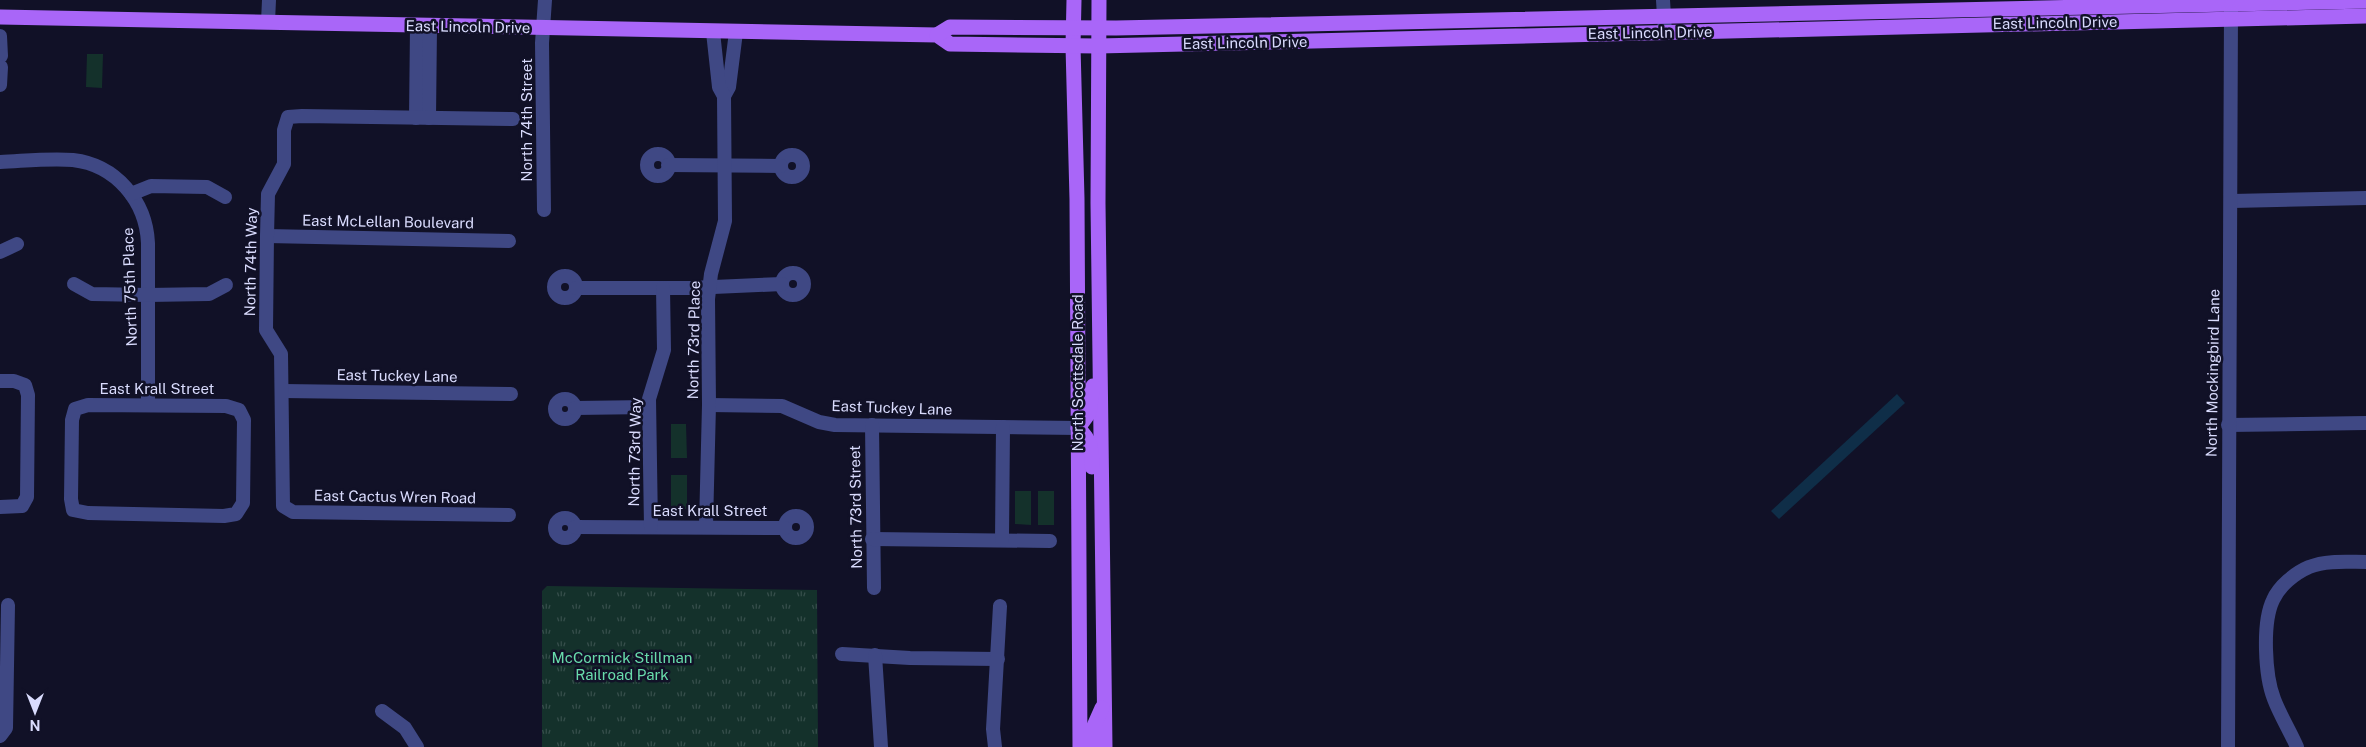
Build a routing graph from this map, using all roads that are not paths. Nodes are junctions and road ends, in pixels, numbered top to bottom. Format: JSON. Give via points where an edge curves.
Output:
{"nodes":[{"id":1,"x":269,"y":0,"type":"edge"},
{"id":2,"x":545,"y":0,"type":"edge"},
{"id":3,"x":1074,"y":0,"type":"edge"},
{"id":4,"x":1099,"y":0,"type":"edge"},
{"id":5,"x":1663,"y":0,"type":"edge"},
{"id":6,"x":2231,"y":1,"type":"edge"},
{"id":7,"x":2366,"y":1,"type":"edge"},
{"id":8,"x":1995,"y":9,"type":"junction"},
{"id":9,"x":0,"y":16,"type":"edge"},
{"id":10,"x":2366,"y":16,"type":"edge"},
{"id":11,"x":2231,"y":19,"type":"junction"},
{"id":12,"x":268,"y":22,"type":"junction"},
{"id":13,"x":1994,"y":24,"type":"junction"},
{"id":14,"x":1665,"y":25,"type":"junction"},
{"id":15,"x":424,"y":26,"type":"junction"},
{"id":16,"x":544,"y":28,"type":"junction"},
{"id":17,"x":1073,"y":28,"type":"junction"},
{"id":18,"x":1098,"y":28,"type":"junction"},
{"id":19,"x":714,"y":32,"type":"junction"},
{"id":20,"x":736,"y":32,"type":"junction"},
{"id":21,"x":937,"y":35,"type":"junction"},
{"id":22,"x":0,"y":36,"type":"edge"},
{"id":23,"x":1073,"y":46,"type":"junction"},
{"id":24,"x":1098,"y":46,"type":"junction"},
{"id":25,"x":1,"y":62,"type":"edge"},
{"id":26,"x":0,"y":85,"type":"edge"},
{"id":27,"x":724,"y":96,"type":"junction"},
{"id":28,"x":423,"y":118,"type":"junction"},
{"id":29,"x":513,"y":119,"type":"dead end"},
{"id":30,"x":0,"y":162,"type":"edge"},
{"id":31,"x":668,"y":166,"type":"dead end"},
{"id":32,"x":724,"y":166,"type":"junction"},
{"id":33,"x":781,"y":166,"type":"dead end"},
{"id":34,"x":131,"y":194,"type":"junction"},
{"id":35,"x":225,"y":197,"type":"dead end"},
{"id":36,"x":2366,"y":198,"type":"edge"},
{"id":37,"x":2232,"y":201,"type":"junction"},
{"id":38,"x":544,"y":210,"type":"dead end"},
{"id":39,"x":267,"y":236,"type":"junction"},
{"id":40,"x":509,"y":241,"type":"dead end"},
{"id":41,"x":17,"y":244,"type":"dead end"},
{"id":42,"x":0,"y":252,"type":"edge"},
{"id":43,"x":1099,"y":267,"type":"junction"},
{"id":44,"x":1077,"y":268,"type":"junction"},
{"id":45,"x":74,"y":284,"type":"dead end"},
{"id":46,"x":226,"y":284,"type":"dead end"},
{"id":47,"x":782,"y":284,"type":"dead end"},
{"id":48,"x":710,"y":286,"type":"junction"},
{"id":49,"x":576,"y":288,"type":"dead end"},
{"id":50,"x":663,"y":288,"type":"junction"},
{"id":51,"x":148,"y":295,"type":"junction"},
{"id":52,"x":1102,"y":366,"type":"junction"},
{"id":53,"x":0,"y":381,"type":"edge"},
{"id":54,"x":283,"y":390,"type":"junction"},
{"id":55,"x":511,"y":394,"type":"dead end"},
{"id":56,"x":148,"y":405,"type":"junction"},
{"id":57,"x":709,"y":405,"type":"junction"},
{"id":58,"x":649,"y":407,"type":"junction"},
{"id":59,"x":575,"y":408,"type":"dead end"},
{"id":60,"x":2366,"y":423,"type":"edge"},
{"id":61,"x":872,"y":425,"type":"junction"},
{"id":62,"x":1003,"y":427,"type":"junction"},
{"id":63,"x":1078,"y":428,"type":"junction"},
{"id":64,"x":2228,"y":432,"type":"junction"},
{"id":65,"x":282,"y":506,"type":"joint"},
{"id":66,"x":0,"y":507,"type":"edge"},
{"id":67,"x":509,"y":516,"type":"dead end"},
{"id":68,"x":706,"y":526,"type":"junction"},
{"id":69,"x":575,"y":527,"type":"dead end"},
{"id":70,"x":651,"y":527,"type":"junction"},
{"id":71,"x":785,"y":528,"type":"dead end"},
{"id":72,"x":1102,"y":529,"type":"junction"},
{"id":73,"x":872,"y":539,"type":"junction"},
{"id":74,"x":1002,"y":540,"type":"junction"},
{"id":75,"x":1050,"y":541,"type":"dead end"},
{"id":76,"x":2366,"y":562,"type":"edge"},
{"id":77,"x":874,"y":588,"type":"dead end"},
{"id":78,"x":8,"y":605,"type":"dead end"},
{"id":79,"x":1000,"y":606,"type":"dead end"},
{"id":80,"x":842,"y":654,"type":"dead end"},
{"id":81,"x":875,"y":654,"type":"junction"},
{"id":82,"x":998,"y":659,"type":"junction"},
{"id":83,"x":1105,"y":700,"type":"junction"},
{"id":84,"x":382,"y":711,"type":"dead end"},
{"id":85,"x":0,"y":736,"type":"edge"},
{"id":86,"x":417,"y":747,"type":"edge"},
{"id":87,"x":881,"y":747,"type":"edge"},
{"id":88,"x":995,"y":747,"type":"edge"},
{"id":89,"x":1080,"y":747,"type":"edge"},
{"id":90,"x":1094,"y":747,"type":"edge"},
{"id":91,"x":1105,"y":747,"type":"edge"},
{"id":92,"x":2228,"y":747,"type":"edge"},
{"id":93,"x":2297,"y":747,"type":"edge"}],
"edges":[{"from":1,"to":12,"type":"street"},
{"from":2,"to":16,"type":"street","name":"North 74th Street"},
{"from":3,"to":17,"type":"main road","name":"North Scottsdale Road"},
{"from":4,"to":18,"type":"main road","name":"North Scottsdale Road"},
{"from":5,"to":14,"type":"street"},
{"from":6,"to":7,"type":"main road","name":"East Lincoln Drive"},
{"from":6,"to":8,"type":"main road","name":"East Lincoln Drive"},
{"from":6,"to":11,"type":"street","name":"North Mockingbird Lane"},
{"from":8,"to":13,"type":"main road"},
{"from":8,"to":14,"type":"main road","name":"East Lincoln Drive"},
{"from":9,"to":12,"type":"main road","name":"East Lincoln Drive"},
{"from":10,"to":11,"type":"main road","name":"East Lincoln Drive"},
{"from":11,"to":13,"type":"main road","name":"East Lincoln Drive"},
{"from":11,"to":37,"type":"street","name":"North Mockingbird Lane"},
{"from":12,"to":15,"type":"main road","name":"East Lincoln Drive"},
{"from":13,"to":14,"type":"main road","name":"East Lincoln Drive"},
{"from":14,"to":18,"type":"main road","name":"East Lincoln Drive"},
{"from":14,"to":24,"type":"main road","name":"East Lincoln Drive"},
{"from":15,"to":16,"type":"main road","name":"East Lincoln Drive"},
{"from":15,"to":28,"type":"street"},
{"from":16,"to":19,"type":"main road","name":"East Lincoln Drive"},
{"from":16,"to":38,"type":"street","name":"North 74th Street"},
{"from":17,"to":18,"type":"main road","name":"East Lincoln Drive"},
{"from":17,"to":21,"type":"main road","name":"East Lincoln Drive","via":[[950,27]]},
{"from":17,"to":23,"type":"main road","name":"North Scottsdale Road"},
{"from":18,"to":24,"type":"main road","name":"North Scottsdale Road"},
{"from":19,"to":20,"type":"main road","name":"East Lincoln Drive"},
{"from":19,"to":27,"type":"street","name":"North 73rd Place","via":[[719,87]]},
{"from":20,"to":21,"type":"main road","name":"East Lincoln Drive"},
{"from":20,"to":27,"type":"street","name":"North 73rd Place","via":[[729,87]]},
{"from":21,"to":23,"type":"main road","name":"East Lincoln Drive","via":[[950,44]]},
{"from":22,"to":25,"type":"street"},
{"from":23,"to":24,"type":"main road","name":"East Lincoln Drive"},
{"from":23,"to":44,"type":"main road","name":"North Scottsdale Road"},
{"from":24,"to":43,"type":"main road","name":"North Scottsdale Road"},
{"from":25,"to":26,"type":"street"},
{"from":27,"to":32,"type":"street","name":"North 73rd Place"},
{"from":28,"to":29,"type":"street"},
{"from":28,"to":39,"type":"street","name":"North 74th Way","via":[[288,117],[284,130],[284,164],[268,194]]},
{"from":30,"to":34,"type":"street","name":"North 75th Place","via":[[84,162],[110,174]]},
{"from":31,"to":32,"type":"street"},
{"from":32,"to":33,"type":"street"},
{"from":32,"to":48,"type":"street","name":"North 73rd Place","via":[[725,222]]},
{"from":34,"to":35,"type":"street","via":[[151,186],[207,187]]},
{"from":34,"to":51,"type":"street","name":"North 75th Place","via":[[143,215],[148,233]]},
{"from":36,"to":37,"type":"street"},
{"from":37,"to":64,"type":"street","name":"North Mockingbird Lane"},
{"from":39,"to":40,"type":"street","name":"East McLellan Boulevard"},
{"from":39,"to":54,"type":"street","name":"North 74th Way","via":[[266,330],[281,354]]},
{"from":41,"to":42,"type":"street"},
{"from":43,"to":44,"type":"main road"},
{"from":43,"to":52,"type":"main road","name":"North Scottsdale Road"},
{"from":44,"to":63,"type":"main road","name":"North Scottsdale Road"},
{"from":45,"to":51,"type":"street","via":[[92,294]]},
{"from":46,"to":51,"type":"street","via":[[209,294]]},
{"from":47,"to":48,"type":"street"},
{"from":48,"to":50,"type":"street"},
{"from":48,"to":57,"type":"street","name":"North 73rd Place"},
{"from":49,"to":50,"type":"street"},
{"from":50,"to":58,"type":"street","name":"North 73rd Way","via":[[664,350]]},
{"from":51,"to":56,"type":"street","name":"North 75th Place"},
{"from":52,"to":63,"type":"main road","via":[[1093,387],[1089,413]]},
{"from":52,"to":72,"type":"main road","name":"North Scottsdale Road"},
{"from":53,"to":66,"type":"street","via":[[25,385],[28,395],[27,496],[22,506]]},
{"from":54,"to":55,"type":"street","name":"East Tuckey Lane"},
{"from":54,"to":65,"type":"street","name":"North 74th Way"},
{"from":56,"to":56,"type":"street","name":"East Krall Street","via":[[226,406],[239,410],[244,420],[243,503],[236,514],[98,514],[74,510],[71,499],[74,410],[88,405]]},
{"from":57,"to":61,"type":"street","name":"East Tuckey Lane","via":[[782,406],[819,422]]},
{"from":57,"to":68,"type":"street","name":"North 73rd Place"},
{"from":58,"to":59,"type":"street"},
{"from":58,"to":70,"type":"street","name":"North 73rd Way"},
{"from":60,"to":64,"type":"street"},
{"from":61,"to":62,"type":"street","name":"East Tuckey Lane"},
{"from":61,"to":73,"type":"street","name":"North 73rd Street"},
{"from":62,"to":63,"type":"street","name":"East Tuckey Lane"},
{"from":62,"to":74,"type":"street"},
{"from":63,"to":72,"type":"main road","via":[[1091,445],[1093,498]]},
{"from":63,"to":89,"type":"main road","name":"North Scottsdale Road"},
{"from":64,"to":92,"type":"street","name":"North Mockingbird Lane"},
{"from":65,"to":67,"type":"street","name":"East Cactus Wren Road","via":[[293,512]]},
{"from":68,"to":70,"type":"street","name":"East Krall Street"},
{"from":68,"to":71,"type":"street","name":"East Krall Street"},
{"from":69,"to":70,"type":"street","name":"East Krall Street"},
{"from":72,"to":83,"type":"main road","name":"North Scottsdale Road"},
{"from":73,"to":74,"type":"street"},
{"from":73,"to":77,"type":"street","name":"North 73rd Street"},
{"from":74,"to":75,"type":"street"},
{"from":76,"to":93,"type":"street","via":[[2311,566],[2297,573],[2273,600],[2267,620],[2268,677]]},
{"from":78,"to":85,"type":"street","via":[[6,728]]},
{"from":79,"to":82,"type":"street"},
{"from":80,"to":81,"type":"street"},
{"from":81,"to":82,"type":"street","via":[[910,658]]},
{"from":81,"to":87,"type":"street"},
{"from":82,"to":88,"type":"street","via":[[993,729]]},
{"from":83,"to":90,"type":"main road","via":[[1094,726]]},
{"from":83,"to":91,"type":"main road","name":"North Scottsdale Road"},
{"from":84,"to":86,"type":"street","via":[[405,728]]}]}
